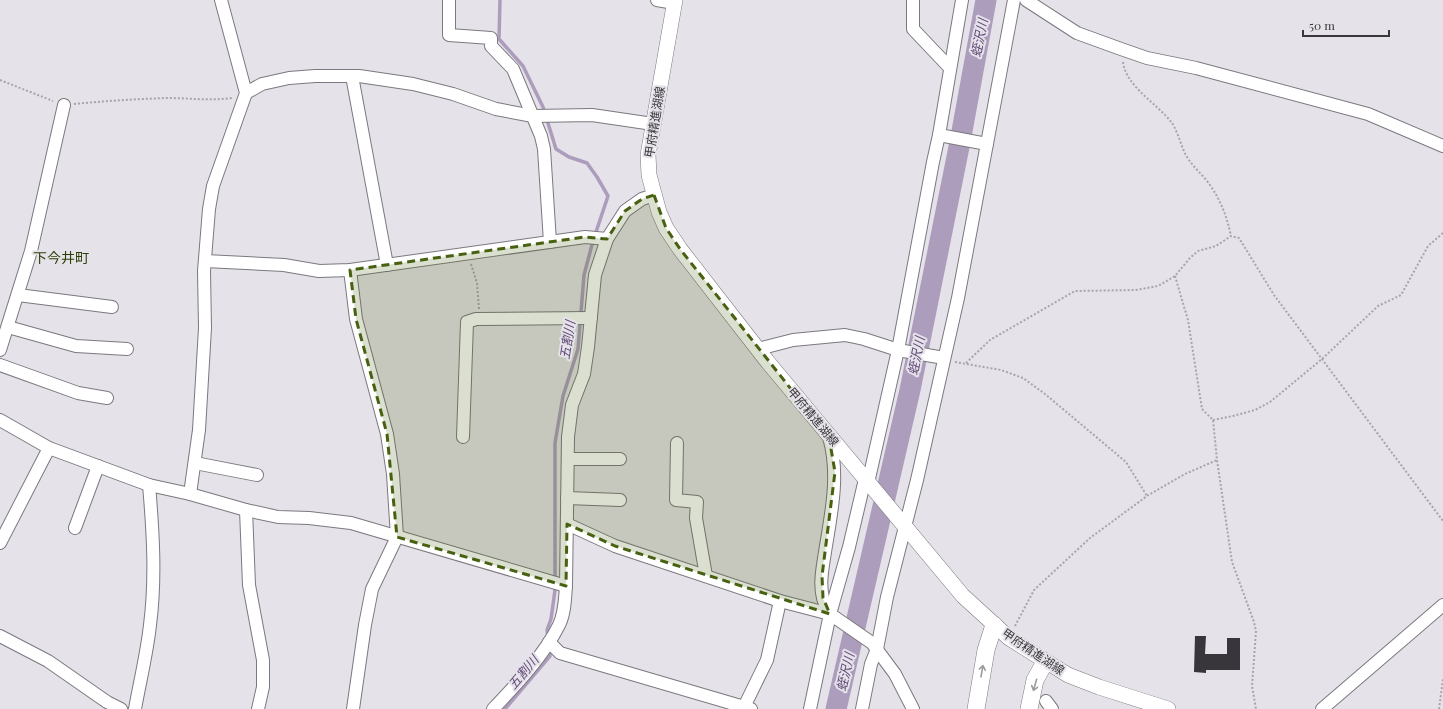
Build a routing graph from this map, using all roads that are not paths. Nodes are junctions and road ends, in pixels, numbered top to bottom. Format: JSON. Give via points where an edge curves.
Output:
{"nodes":[{"id":1,"x":221,"y":0,"type":"edge"},
{"id":2,"x":449,"y":0,"type":"edge"},
{"id":3,"x":657,"y":0,"type":"edge"},
{"id":4,"x":913,"y":0,"type":"edge"},
{"id":5,"x":962,"y":0,"type":"edge"},
{"id":6,"x":1014,"y":0,"type":"edge"},
{"id":7,"x":1026,"y":0,"type":"edge"},
{"id":8,"x":674,"y":2,"type":"edge"},
{"id":9,"x":950,"y":68,"type":"junction"},
{"id":10,"x":352,"y":76,"type":"junction"},
{"id":11,"x":246,"y":93,"type":"junction"},
{"id":12,"x":64,"y":105,"type":"road end"},
{"id":13,"x":533,"y":116,"type":"junction"},
{"id":14,"x":653,"y":124,"type":"junction"},
{"id":15,"x":941,"y":136,"type":"junction"},
{"id":16,"x":982,"y":143,"type":"junction"},
{"id":17,"x":1443,"y":146,"type":"edge"},
{"id":18,"x":654,"y":195,"type":"junction"},
{"id":19,"x":607,"y":239,"type":"junction"},
{"id":20,"x":550,"y":242,"type":"junction"},
{"id":21,"x":205,"y":261,"type":"junction"},
{"id":22,"x":387,"y":265,"type":"junction"},
{"id":23,"x":350,"y":270,"type":"junction"},
{"id":24,"x":18,"y":295,"type":"junction"},
{"id":25,"x":112,"y":307,"type":"dead end"},
{"id":26,"x":591,"y":318,"type":"junction"},
{"id":27,"x":8,"y":326,"type":"junction"},
{"id":28,"x":127,"y":349,"type":"dead end"},
{"id":29,"x":758,"y":349,"type":"junction"},
{"id":30,"x":0,"y":350,"type":"edge"},
{"id":31,"x":900,"y":350,"type":"junction"},
{"id":32,"x":941,"y":358,"type":"junction"},
{"id":33,"x":0,"y":365,"type":"edge"},
{"id":34,"x":107,"y":398,"type":"dead end"},
{"id":35,"x":0,"y":420,"type":"edge"},
{"id":36,"x":463,"y":437,"type":"dead end"},
{"id":37,"x":829,"y":437,"type":"junction"},
{"id":38,"x":676,"y":443,"type":"dead end"},
{"id":39,"x":48,"y":448,"type":"junction"},
{"id":40,"x":568,"y":459,"type":"junction"},
{"id":41,"x":620,"y":459,"type":"dead end"},
{"id":42,"x":195,"y":463,"type":"junction"},
{"id":43,"x":98,"y":466,"type":"junction"},
{"id":44,"x":257,"y":475,"type":"dead end"},
{"id":45,"x":867,"y":483,"type":"junction"},
{"id":46,"x":149,"y":485,"type":"junction"},
{"id":47,"x":190,"y":494,"type":"junction"},
{"id":48,"x":567,"y":498,"type":"junction"},
{"id":49,"x":620,"y":500,"type":"dead end"},
{"id":50,"x":246,"y":510,"type":"junction"},
{"id":51,"x":567,"y":524,"type":"junction"},
{"id":52,"x":903,"y":526,"type":"junction"},
{"id":53,"x":75,"y":528,"type":"dead end"},
{"id":54,"x":397,"y":537,"type":"junction"},
{"id":55,"x":0,"y":543,"type":"edge"},
{"id":56,"x":706,"y":576,"type":"junction"},
{"id":57,"x":566,"y":586,"type":"junction"},
{"id":58,"x":780,"y":601,"type":"junction"},
{"id":59,"x":1443,"y":605,"type":"edge"},
{"id":60,"x":834,"y":617,"type":"junction"},
{"id":61,"x":994,"y":626,"type":"junction"},
{"id":62,"x":0,"y":636,"type":"edge"},
{"id":63,"x":549,"y":642,"type":"junction"},
{"id":64,"x":875,"y":646,"type":"junction"},
{"id":65,"x":1045,"y":662,"type":"junction"},
{"id":66,"x":748,"y":708,"type":"edge"},
{"id":67,"x":121,"y":709,"type":"edge"},
{"id":68,"x":135,"y":709,"type":"edge"},
{"id":69,"x":258,"y":709,"type":"edge"},
{"id":70,"x":353,"y":709,"type":"edge"},
{"id":71,"x":493,"y":709,"type":"edge"},
{"id":72,"x":810,"y":709,"type":"edge"},
{"id":73,"x":862,"y":709,"type":"edge"},
{"id":74,"x":913,"y":709,"type":"edge"},
{"id":75,"x":976,"y":709,"type":"edge"},
{"id":76,"x":1029,"y":709,"type":"edge"},
{"id":77,"x":1168,"y":709,"type":"edge"},
{"id":78,"x":1322,"y":709,"type":"edge"}],
"edges":[{"from":1,"to":11,"type":"street"},
{"from":2,"to":13,"type":"street","via":[[449,35],[491,38],[492,46],[513,69]]},
{"from":3,"to":8,"type":"street"},
{"from":4,"to":9,"type":"street","via":[[913,29]]},
{"from":5,"to":9,"type":"street"},
{"from":6,"to":16,"type":"street"},
{"from":7,"to":17,"type":"street","via":[[1077,33],[1121,49],[1147,58],[1196,68],[1368,114]]},
{"from":8,"to":14,"type":"main road","name":"甲府精進湖線"},
{"from":9,"to":15,"type":"street"},
{"from":10,"to":11,"type":"street","via":[[289,78],[262,84]]},
{"from":10,"to":13,"type":"street","via":[[413,84],[496,109]]},
{"from":10,"to":22,"type":"street"},
{"from":11,"to":21,"type":"street","via":[[213,186]]},
{"from":12,"to":24,"type":"street","via":[[32,251]]},
{"from":13,"to":14,"type":"street","via":[[592,116]]},
{"from":13,"to":20,"type":"street","via":[[544,149]]},
{"from":14,"to":18,"type":"main road","name":"甲府精進湖線","via":[[648,155]]},
{"from":15,"to":16,"type":"street"},
{"from":15,"to":31,"type":"street","via":[[932,162]]},
{"from":16,"to":32,"type":"street","via":[[958,298]]},
{"from":18,"to":19,"type":"street","via":[[642,199],[626,211]]},
{"from":18,"to":29,"type":"main road","name":"甲府精進湖線","via":[[666,228],[680,249]]},
{"from":19,"to":20,"type":"street","via":[[585,237]]},
{"from":19,"to":26,"type":"street","via":[[595,275]]},
{"from":20,"to":22,"type":"street"},
{"from":21,"to":23,"type":"street","via":[[284,265],[319,271]]},
{"from":21,"to":42,"type":"street","via":[[204,360]]},
{"from":22,"to":23,"type":"street"},
{"from":23,"to":54,"type":"street","via":[[356,319],[387,434],[393,474]]},
{"from":24,"to":25,"type":"street"},
{"from":24,"to":27,"type":"street"},
{"from":26,"to":36,"type":"street","via":[[467,322]]},
{"from":26,"to":40,"type":"street","via":[[584,374],[572,405]]},
{"from":27,"to":28,"type":"street","via":[[76,346]]},
{"from":27,"to":30,"type":"street"},
{"from":29,"to":31,"type":"street","via":[[793,340],[845,335]]},
{"from":29,"to":37,"type":"main road","name":"甲府精進湖線"},
{"from":31,"to":32,"type":"street"},
{"from":31,"to":45,"type":"street"},
{"from":32,"to":52,"type":"street","via":[[917,480]]},
{"from":33,"to":34,"type":"street","via":[[78,392]]},
{"from":35,"to":39,"type":"street"},
{"from":37,"to":45,"type":"main road","name":"甲府精進湖線"},
{"from":37,"to":60,"type":"street","via":[[835,472],[822,576],[823,598]]},
{"from":38,"to":56,"type":"street","via":[[676,500],[697,502],[696,518]]},
{"from":39,"to":43,"type":"street"},
{"from":39,"to":55,"type":"street"},
{"from":40,"to":41,"type":"street"},
{"from":40,"to":48,"type":"street"},
{"from":42,"to":44,"type":"street"},
{"from":42,"to":47,"type":"street"},
{"from":43,"to":46,"type":"street"},
{"from":43,"to":53,"type":"street"},
{"from":45,"to":52,"type":"main road","name":"甲府精進湖線"},
{"from":45,"to":60,"type":"street","via":[[849,547]]},
{"from":46,"to":47,"type":"street"},
{"from":46,"to":68,"type":"street","via":[[153,531],[150,625]]},
{"from":47,"to":50,"type":"street"},
{"from":48,"to":49,"type":"street"},
{"from":48,"to":51,"type":"street"},
{"from":50,"to":54,"type":"street","via":[[278,517],[351,524]]},
{"from":50,"to":69,"type":"street","via":[[249,585],[263,660],[263,687]]},
{"from":51,"to":56,"type":"street","via":[[615,546]]},
{"from":51,"to":57,"type":"street"},
{"from":52,"to":61,"type":"main road","name":"甲府精進湖線","via":[[963,596]]},
{"from":52,"to":64,"type":"street"},
{"from":54,"to":57,"type":"street"},
{"from":54,"to":70,"type":"street","via":[[372,589]]},
{"from":56,"to":58,"type":"street"},
{"from":57,"to":63,"type":"street","via":[[560,624]]},
{"from":58,"to":60,"type":"street"},
{"from":58,"to":66,"type":"street","via":[[767,660]]},
{"from":59,"to":78,"type":"street"},
{"from":60,"to":64,"type":"street"},
{"from":60,"to":72,"type":"street"},
{"from":61,"to":65,"type":"main road","name":"甲府精進湖線"},
{"from":75,"to":61,"type":"highway","one_way":true,"via":[[986,650]]},
{"from":62,"to":67,"type":"street","via":[[48,661]]},
{"from":63,"to":66,"type":"street","via":[[560,653]]},
{"from":63,"to":71,"type":"street"},
{"from":64,"to":73,"type":"street"},
{"from":64,"to":74,"type":"street","via":[[895,674]]},
{"from":65,"to":76,"type":"highway","one_way":true,"via":[[1035,680]]},
{"from":65,"to":77,"type":"main road","name":"甲府精進湖線","via":[[1068,675],[1099,687]]}]}
